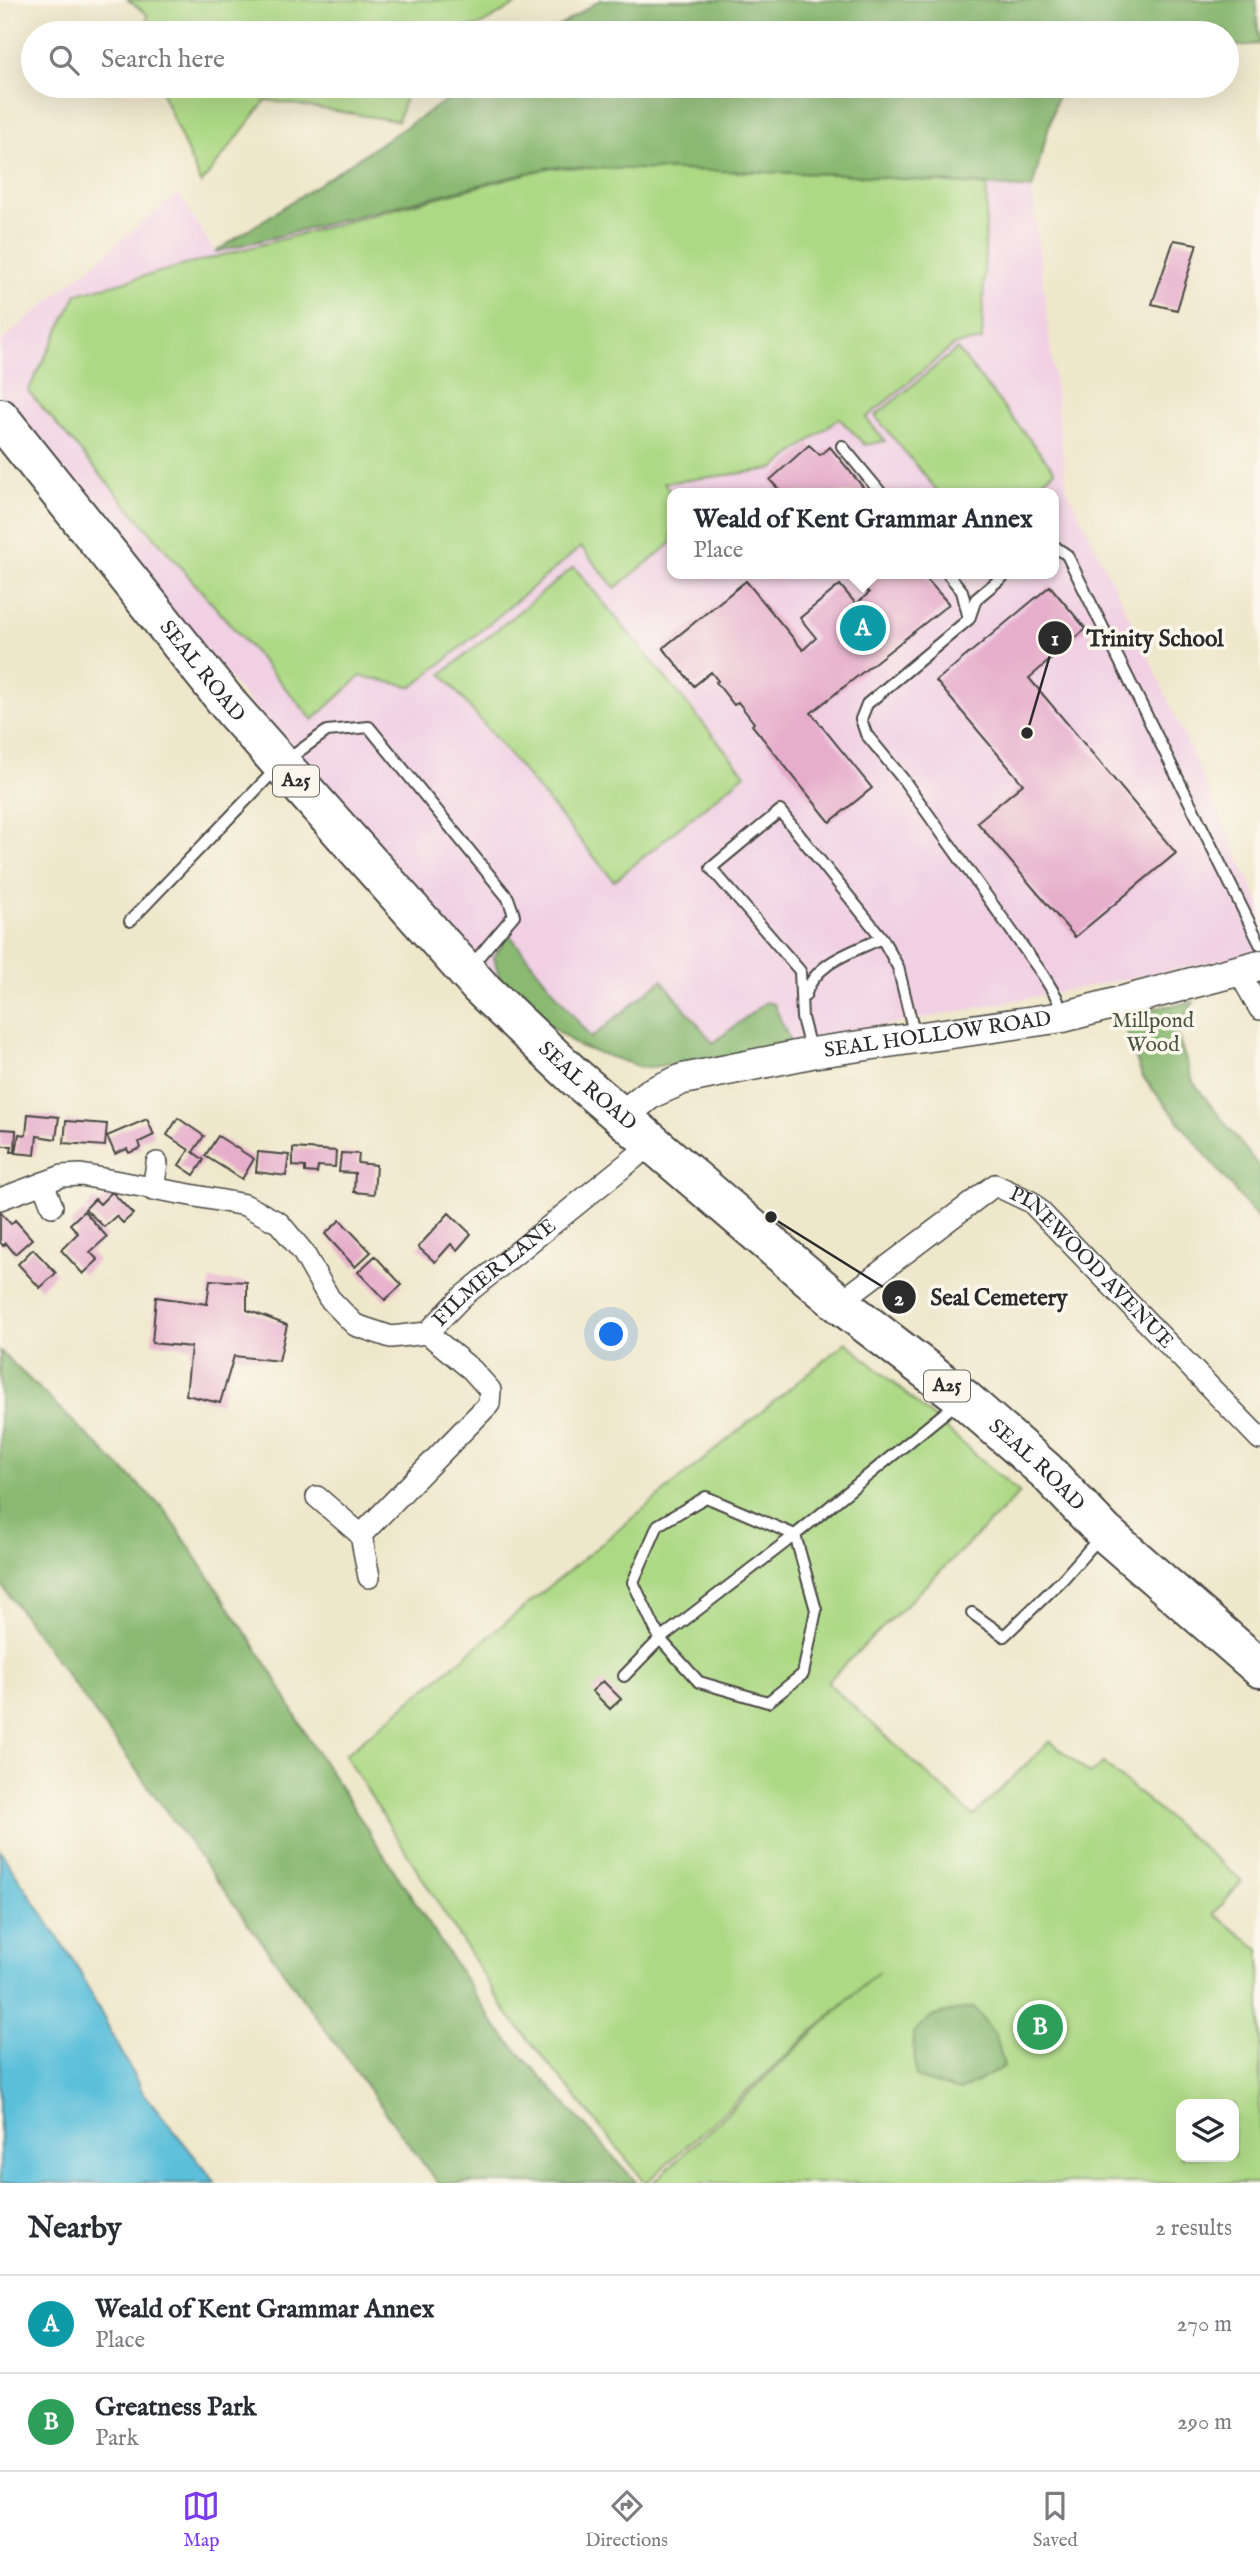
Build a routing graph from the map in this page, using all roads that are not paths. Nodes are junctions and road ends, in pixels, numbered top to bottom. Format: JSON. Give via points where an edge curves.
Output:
{"nodes":[{"id":1,"x":0,"y":418,"type":"edge"},
{"id":2,"x":842,"y":446,"type":"dead end"},
{"id":3,"x":877,"y":488,"type":"edge"},
{"id":4,"x":1059,"y":549,"type":"edge"},
{"id":5,"x":952,"y":579,"type":"edge"},
{"id":6,"x":1000,"y":579,"type":"edge"},
{"id":7,"x":969,"y":619,"type":"junction"},
{"id":8,"x":281,"y":765,"type":"junction"},
{"id":9,"x":130,"y":920,"type":"dead end"},
{"id":10,"x":882,"y":938,"type":"junction"},
{"id":11,"x":1260,"y":944,"type":"edge"},
{"id":12,"x":1250,"y":969,"type":"edge"},
{"id":13,"x":466,"y":971,"type":"junction"},
{"id":14,"x":803,"y":1002,"type":"junction"},
{"id":15,"x":1260,"y":1009,"type":"edge"},
{"id":16,"x":1063,"y":1017,"type":"junction"},
{"id":17,"x":915,"y":1040,"type":"junction"},
{"id":18,"x":811,"y":1053,"type":"junction"},
{"id":19,"x":623,"y":1115,"type":"junction"},
{"id":20,"x":654,"y":1142,"type":"junction"},
{"id":21,"x":157,"y":1163,"type":"dead end"},
{"id":22,"x":43,"y":1182,"type":"junction"},
{"id":23,"x":153,"y":1190,"type":"junction"},
{"id":24,"x":0,"y":1199,"type":"edge"},
{"id":25,"x":52,"y":1206,"type":"dead end"},
{"id":26,"x":839,"y":1303,"type":"junction"},
{"id":27,"x":427,"y":1333,"type":"junction"},
{"id":28,"x":962,"y":1398,"type":"junction"},
{"id":29,"x":1260,"y":1439,"type":"edge"},
{"id":30,"x":317,"y":1497,"type":"dead end"},
{"id":31,"x":1104,"y":1532,"type":"junction"},
{"id":32,"x":361,"y":1535,"type":"junction"},
{"id":33,"x":795,"y":1535,"type":"junction"},
{"id":34,"x":369,"y":1577,"type":"dead end"},
{"id":35,"x":972,"y":1613,"type":"dead end"},
{"id":36,"x":660,"y":1639,"type":"junction"},
{"id":37,"x":1260,"y":1668,"type":"edge"},
{"id":38,"x":624,"y":1676,"type":"dead end"}],
"edges":[{"from":1,"to":8,"type":"highway","name":"SEAL ROAD","number":"A25"},
{"from":2,"to":3,"type":"lane"},
{"from":4,"to":11,"type":"lane","via":[[1068,555]]},
{"from":5,"to":7,"type":"lane","via":[[962,591]]},
{"from":6,"to":7,"type":"lane","via":[[976,598]]},
{"from":7,"to":16,"type":"lane","via":[[867,704],[861,719],[866,734],[1043,975]]},
{"from":8,"to":9,"type":"lane"},
{"from":8,"to":13,"type":"highway","name":"SEAL ROAD","number":"A25"},
{"from":8,"to":13,"type":"lane","via":[[327,732],[369,727],[508,898],[514,915]]},
{"from":10,"to":14,"type":"lane","via":[[814,974]]},
{"from":10,"to":14,"type":"lane","via":[[780,811],[711,868],[800,971]]},
{"from":10,"to":17,"type":"lane","via":[[898,967]]},
{"from":12,"to":15,"type":"street"},
{"from":12,"to":16,"type":"main road","name":"SEAL HOLLOW ROAD"},
{"from":13,"to":19,"type":"highway","name":"SEAL ROAD","number":"A25","via":[[573,1075]]},
{"from":14,"to":18,"type":"lane"},
{"from":16,"to":17,"type":"main road","name":"SEAL HOLLOW ROAD"},
{"from":17,"to":18,"type":"main road","name":"SEAL HOLLOW ROAD"},
{"from":18,"to":19,"type":"main road","name":"SEAL HOLLOW ROAD","via":[[683,1079],[651,1093]]},
{"from":19,"to":20,"type":"highway","name":"SEAL ROAD","number":"A25"},
{"from":20,"to":26,"type":"highway","name":"SEAL ROAD","number":"A25"},
{"from":20,"to":27,"type":"street","name":"FILMER LANE","via":[[463,1296]]},
{"from":21,"to":23,"type":"street"},
{"from":22,"to":23,"type":"street","via":[[81,1175]]},
{"from":22,"to":24,"type":"street"},
{"from":22,"to":25,"type":"street"},
{"from":23,"to":27,"type":"street","via":[[245,1205],[279,1223],[303,1252],[329,1298],[355,1325],[391,1337]]},
{"from":26,"to":28,"type":"highway","name":"SEAL ROAD","number":"A25"},
{"from":26,"to":29,"type":"street","name":"PINEWOOD AVENUE","via":[[995,1185],[1031,1202]]},
{"from":27,"to":32,"type":"street","name":"FILMER LANE","via":[[490,1390],[489,1404]]},
{"from":28,"to":31,"type":"highway","name":"SEAL ROAD","number":"A25","via":[[1046,1471]]},
{"from":28,"to":33,"type":"lane"},
{"from":30,"to":32,"type":"street"},
{"from":31,"to":35,"type":"lane","via":[[1004,1636]]},
{"from":31,"to":37,"type":"highway","name":"SEAL ROAD","number":"A25"},
{"from":32,"to":34,"type":"street"},
{"from":33,"to":36,"type":"lane"},
{"from":33,"to":36,"type":"lane","via":[[706,1497],[658,1525],[633,1582]]},
{"from":33,"to":36,"type":"lane","via":[[816,1610],[803,1674],[768,1702],[699,1682]]},
{"from":36,"to":38,"type":"lane"}]}
